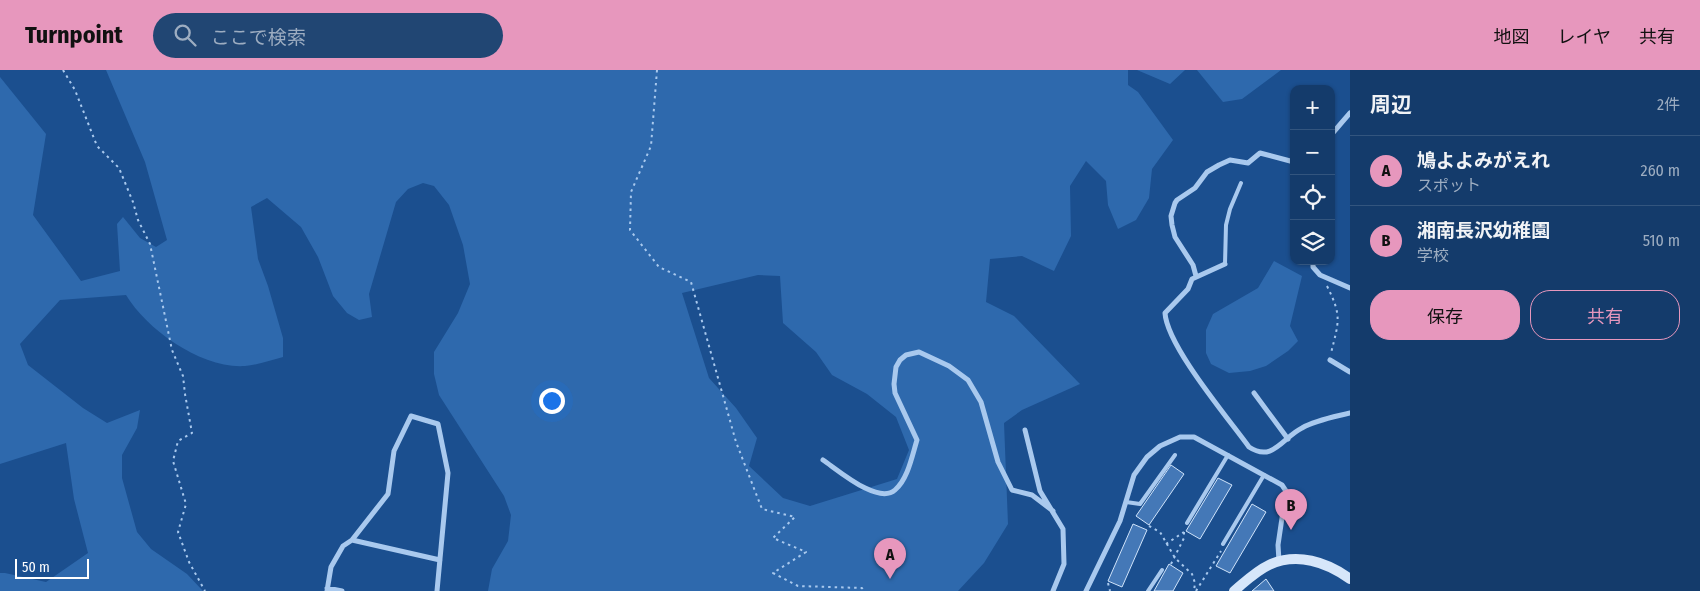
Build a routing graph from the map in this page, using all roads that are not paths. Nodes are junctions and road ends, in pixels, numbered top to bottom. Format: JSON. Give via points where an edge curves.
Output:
{"nodes":[{"id":1,"x":1350,"y":113,"type":"edge"},
{"id":2,"x":1335,"y":130,"type":"edge"},
{"id":3,"x":1290,"y":161,"type":"edge"},
{"id":4,"x":1241,"y":183,"type":"dead end"},
{"id":5,"x":1225,"y":264,"type":"joint"},
{"id":6,"x":1313,"y":265,"type":"edge"},
{"id":7,"x":1196,"y":276,"type":"junction"},
{"id":8,"x":1350,"y":288,"type":"edge"},
{"id":9,"x":1330,"y":360,"type":"road end"},
{"id":10,"x":1350,"y":372,"type":"edge"},
{"id":11,"x":1254,"y":393,"type":"dead end"},
{"id":12,"x":1350,"y":413,"type":"edge"},
{"id":13,"x":1025,"y":430,"type":"dead end"},
{"id":14,"x":1288,"y":439,"type":"junction"},
{"id":15,"x":1174,"y":455,"type":"dead end"},
{"id":16,"x":1228,"y":455,"type":"junction"},
{"id":17,"x":823,"y":460,"type":"dead end"},
{"id":18,"x":1264,"y":475,"type":"junction"},
{"id":19,"x":1126,"y":502,"type":"junction"},
{"id":20,"x":1053,"y":511,"type":"junction"},
{"id":21,"x":1187,"y":523,"type":"dead end"},
{"id":22,"x":352,"y":540,"type":"junction"},
{"id":23,"x":1223,"y":546,"type":"road end"},
{"id":24,"x":440,"y":560,"type":"junction"},
{"id":25,"x":1279,"y":562,"type":"junction"},
{"id":26,"x":1162,"y":570,"type":"dead end"},
{"id":27,"x":1350,"y":579,"type":"edge"},
{"id":28,"x":327,"y":589,"type":"edge"},
{"id":29,"x":342,"y":591,"type":"edge"},
{"id":30,"x":437,"y":591,"type":"edge"},
{"id":31,"x":1053,"y":591,"type":"edge"},
{"id":32,"x":1086,"y":591,"type":"edge"},
{"id":33,"x":1148,"y":591,"type":"edge"},
{"id":34,"x":1234,"y":591,"type":"edge"}],
"edges":[{"from":1,"to":2,"type":"street"},
{"from":3,"to":7,"type":"street","via":[[1260,153],[1248,163],[1230,160],[1207,172],[1195,188],[1178,200],[1171,216],[1172,225]]},
{"from":4,"to":5,"type":"lane","via":[[1226,225]]},
{"from":5,"to":7,"type":"street"},
{"from":6,"to":8,"type":"street","via":[[1320,275]]},
{"from":7,"to":14,"type":"street","via":[[1165,313],[1165,322],[1185,360],[1249,447],[1264,453]]},
{"from":9,"to":10,"type":"street"},
{"from":11,"to":14,"type":"street"},
{"from":12,"to":14,"type":"street","via":[[1301,428]]},
{"from":13,"to":20,"type":"street","via":[[1040,491]]},
{"from":15,"to":19,"type":"lane","via":[[1140,504]]},
{"from":16,"to":18,"type":"street"},
{"from":16,"to":19,"type":"street","via":[[1194,437],[1180,437],[1160,446],[1134,475]]},
{"from":16,"to":21,"type":"lane"},
{"from":17,"to":20,"type":"street","via":[[870,491],[887,494],[895,491],[905,476],[917,440],[895,393],[896,367],[906,355],[920,352],[949,366],[968,380],[981,402],[998,462],[1012,490],[1032,496]]},
{"from":18,"to":23,"type":"lane"},
{"from":18,"to":25,"type":"street","via":[[1286,491],[1278,545]]},
{"from":19,"to":32,"type":"street"},
{"from":20,"to":31,"type":"street","via":[[1064,529],[1064,564]]},
{"from":22,"to":24,"type":"street"},
{"from":22,"to":24,"type":"street","via":[[388,494],[394,452],[410,416],[438,424],[443,442],[448,473]]},
{"from":22,"to":28,"type":"street","via":[[343,546],[332,567]]},
{"from":24,"to":30,"type":"street"},
{"from":25,"to":27,"type":"street","via":[[1303,559],[1321,562]]},
{"from":25,"to":34,"type":"street","via":[[1257,572]]},
{"from":26,"to":33,"type":"lane"},
{"from":28,"to":29,"type":"street"}]}
